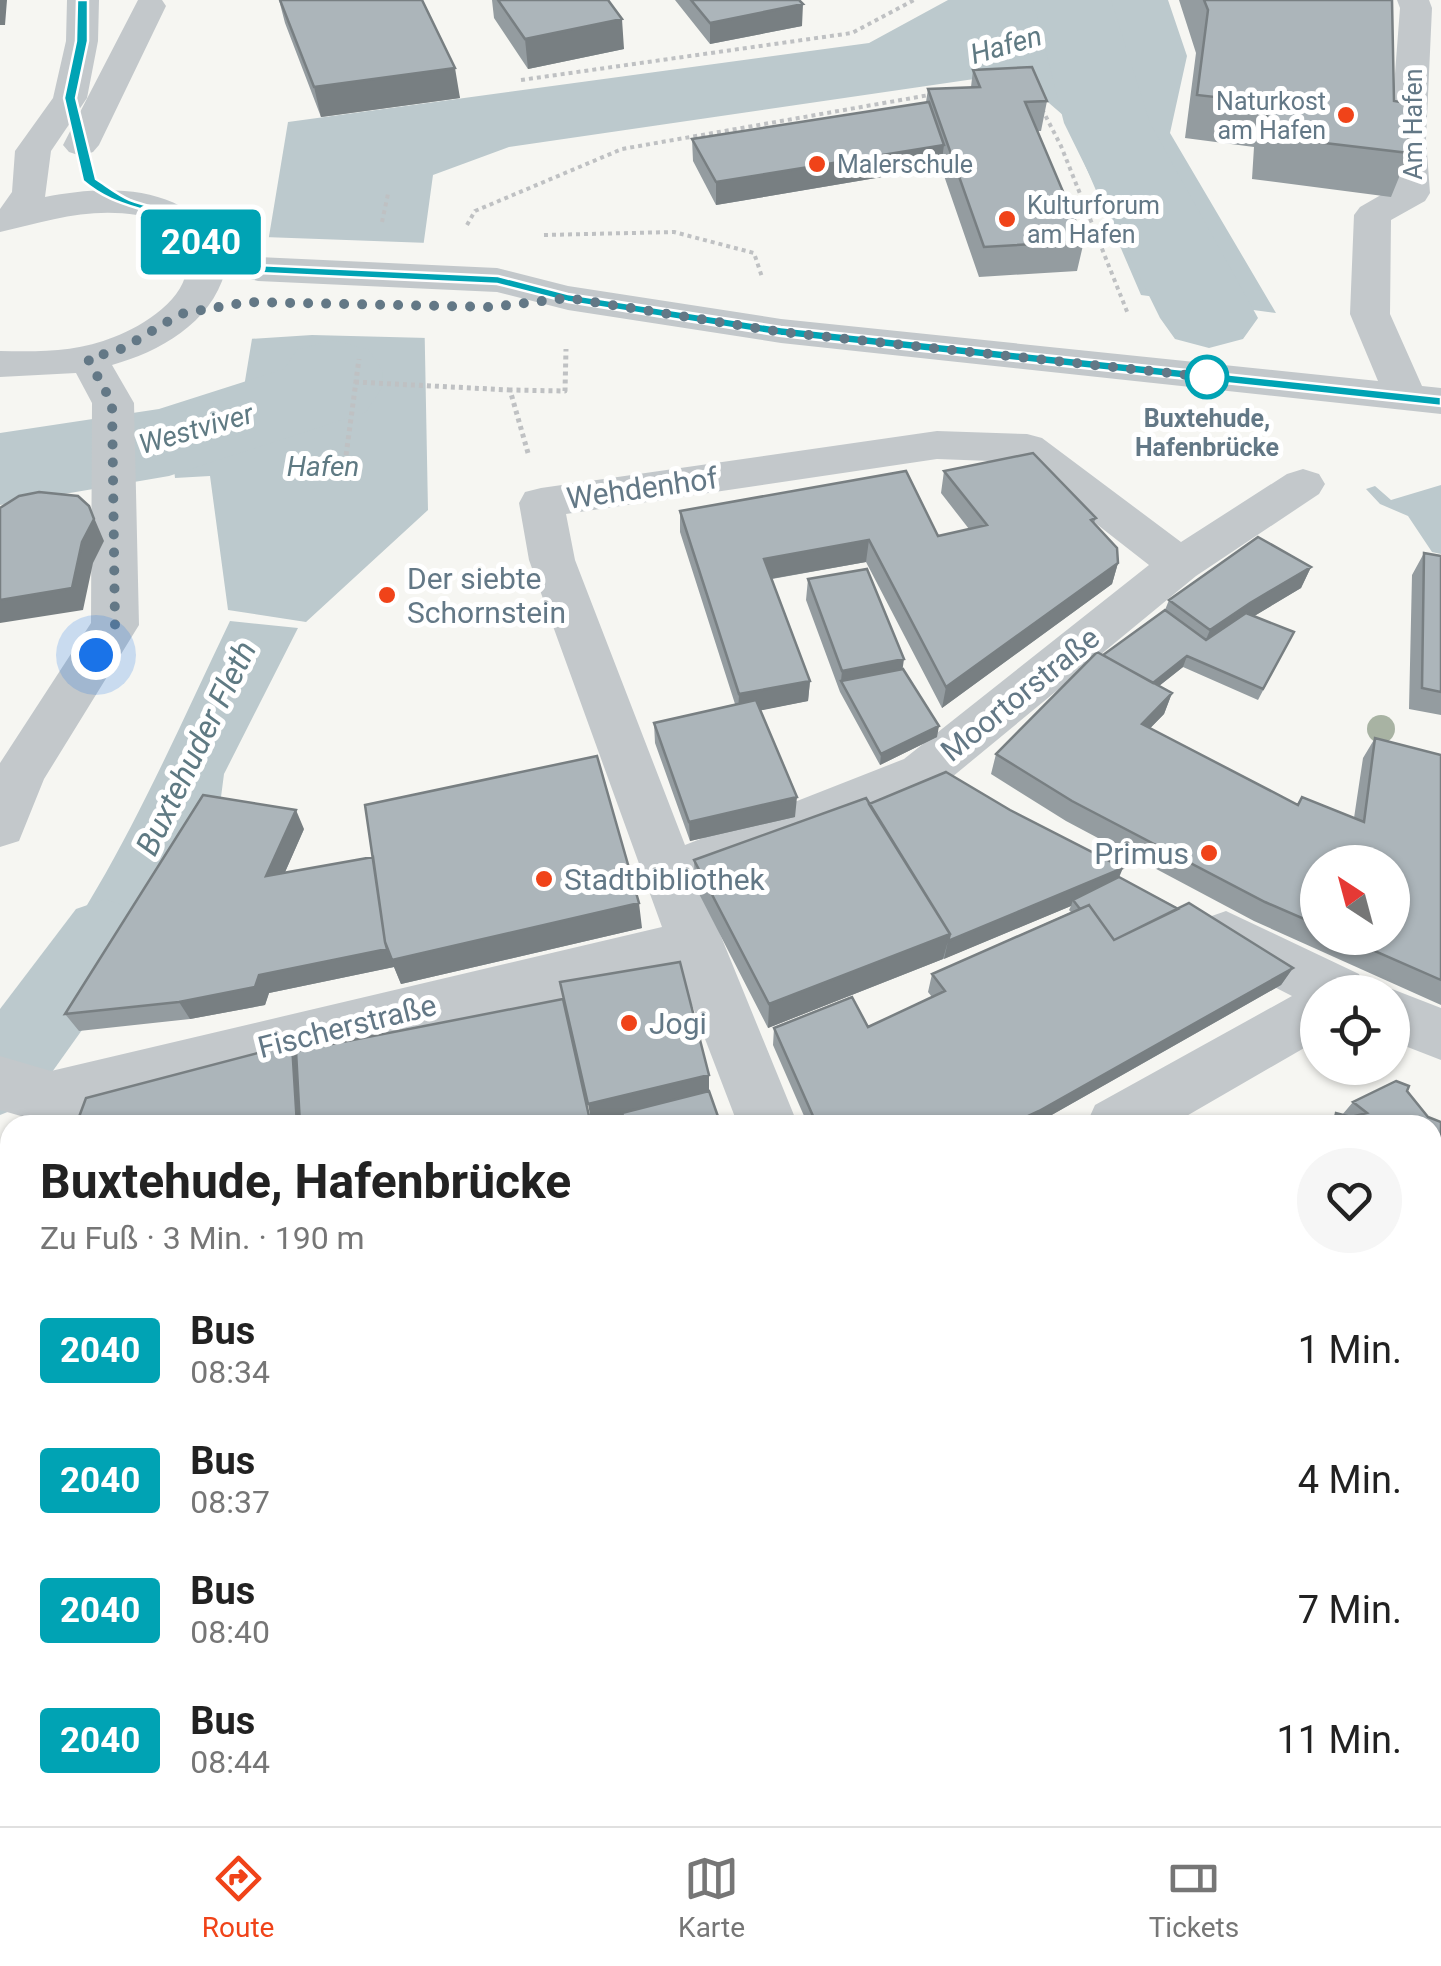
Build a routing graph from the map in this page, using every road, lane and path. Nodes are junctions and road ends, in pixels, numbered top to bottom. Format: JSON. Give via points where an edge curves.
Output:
{"nodes":[{"id":1,"x":83,"y":0,"type":"edge"},
{"id":2,"x":189,"y":0,"type":"edge"},
{"id":3,"x":914,"y":0,"type":"edge"},
{"id":4,"x":1412,"y":0,"type":"edge"},
{"id":5,"x":148,"y":3,"type":"edge"},
{"id":6,"x":522,"y":80,"type":"edge"},
{"id":7,"x":949,"y":93,"type":"edge"},
{"id":8,"x":70,"y":98,"type":"junction"},
{"id":9,"x":1040,"y":106,"type":"edge"},
{"id":10,"x":81,"y":145,"type":"junction"},
{"id":11,"x":126,"y":202,"type":"junction"},
{"id":12,"x":8,"y":218,"type":"edge"},
{"id":13,"x":479,"y":230,"type":"dead end"},
{"id":14,"x":528,"y":235,"type":"dead end"},
{"id":15,"x":207,"y":256,"type":"junction"},
{"id":16,"x":245,"y":292,"type":"junction"},
{"id":17,"x":180,"y":314,"type":"junction"},
{"id":18,"x":781,"y":332,"type":"junction"},
{"id":19,"x":88,"y":359,"type":"junction"},
{"id":20,"x":359,"y":359,"type":"dead end"},
{"id":21,"x":0,"y":364,"type":"edge"},
{"id":22,"x":1151,"y":371,"type":"junction"},
{"id":23,"x":355,"y":382,"type":"junction"},
{"id":24,"x":510,"y":390,"type":"junction"},
{"id":25,"x":565,"y":391,"type":"dead end"},
{"id":26,"x":1424,"y":400,"type":"edge"},
{"id":27,"x":344,"y":463,"type":"dead end"},
{"id":28,"x":1303,"y":484,"type":"dead end"},
{"id":29,"x":542,"y":503,"type":"junction"},
{"id":30,"x":1180,"y":564,"type":"junction"},
{"id":31,"x":922,"y":773,"type":"junction"},
{"id":32,"x":10,"y":775,"type":"edge"},
{"id":33,"x":968,"y":802,"type":"edge"},
{"id":34,"x":0,"y":826,"type":"edge"},
{"id":35,"x":669,"y":874,"type":"junction"},
{"id":36,"x":1180,"y":911,"type":"edge"},
{"id":37,"x":696,"y":943,"type":"junction"},
{"id":38,"x":1305,"y":975,"type":"edge"},
{"id":39,"x":1300,"y":1020,"type":"edge"},
{"id":40,"x":1410,"y":1021,"type":"edge"},
{"id":41,"x":1441,"y":1034,"type":"edge"},
{"id":42,"x":30,"y":1099,"type":"edge"},
{"id":43,"x":764,"y":1115,"type":"edge"},
{"id":44,"x":1134,"y":1115,"type":"edge"}],
"edges":[{"from":1,"to":8,"type":"street"},
{"from":2,"to":5,"type":"street"},
{"from":3,"to":6,"type":"path","via":[[852,33]]},
{"from":4,"to":26,"type":"street","name":"Am Hafen","via":[[1412,193],[1373,214],[1370,314]]},
{"from":5,"to":10,"type":"street"},
{"from":7,"to":13,"type":"path","via":[[622,150],[475,211],[467,224]]},
{"from":8,"to":10,"type":"street"},
{"from":8,"to":12,"type":"street","via":[[33,152],[30,192]]},
{"from":9,"to":22,"type":"path"},
{"from":10,"to":11,"type":"street","via":[[90,181]]},
{"from":11,"to":12,"type":"street","via":[[72,203]]},
{"from":11,"to":15,"type":"street","via":[[182,221]]},
{"from":14,"to":18,"type":"path","via":[[674,232],[754,253]]},
{"from":15,"to":16,"type":"street"},
{"from":15,"to":17,"type":"street","via":[[197,295]]},
{"from":16,"to":17,"type":"street"},
{"from":16,"to":18,"type":"street","via":[[436,292],[492,307],[568,298]]},
{"from":17,"to":19,"type":"street","via":[[124,348]]},
{"from":18,"to":22,"type":"street"},
{"from":19,"to":21,"type":"street"},
{"from":19,"to":32,"type":"street","via":[[112,397],[115,625]]},
{"from":20,"to":23,"type":"path"},
{"from":22,"to":26,"type":"street"},
{"from":23,"to":24,"type":"path"},
{"from":23,"to":27,"type":"path"},
{"from":24,"to":25,"type":"path"},
{"from":24,"to":29,"type":"path"},
{"from":28,"to":30,"type":"street","name":"Moortorstraße"},
{"from":29,"to":30,"type":"street","name":"Wehdenhof","via":[[937,445],[1027,448]]},
{"from":29,"to":35,"type":"street","name":"Wehdenhof","via":[[552,560]]},
{"from":30,"to":31,"type":"street","name":"Moortorstraße"},
{"from":31,"to":33,"type":"street"},
{"from":31,"to":35,"type":"street","name":"Moortorstraße"},
{"from":32,"to":34,"type":"street"},
{"from":35,"to":37,"type":"street","name":"Wehdenhof"},
{"from":36,"to":38,"type":"street"},
{"from":37,"to":42,"type":"street","name":"Fischerstraße"},
{"from":37,"to":43,"type":"street","name":"Wehdenhof"},
{"from":39,"to":44,"type":"street"},
{"from":40,"to":41,"type":"street"}]}
